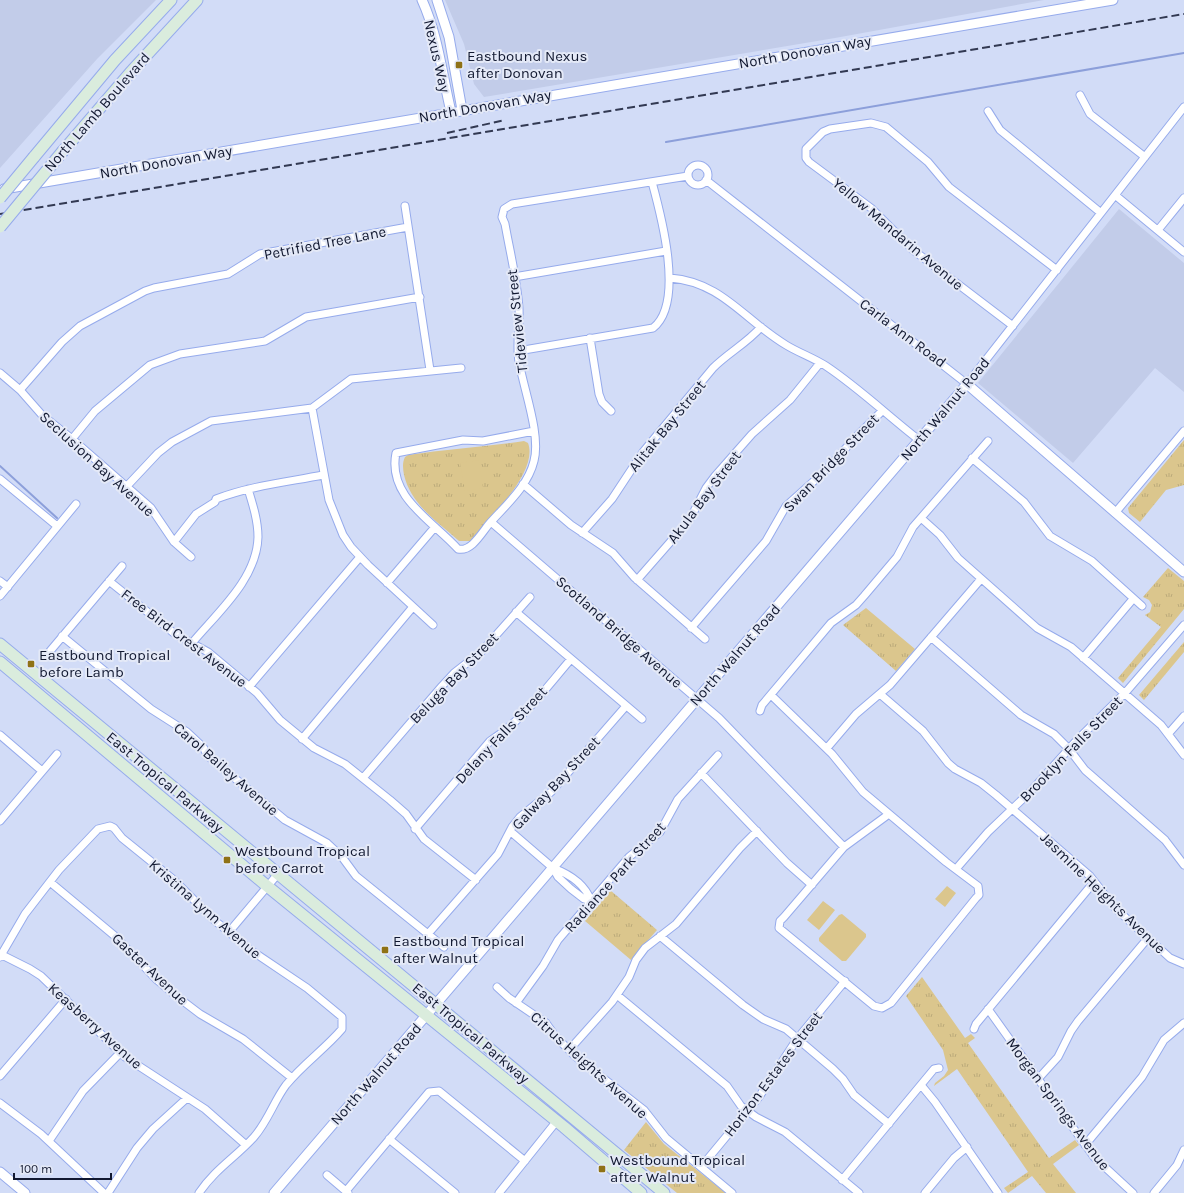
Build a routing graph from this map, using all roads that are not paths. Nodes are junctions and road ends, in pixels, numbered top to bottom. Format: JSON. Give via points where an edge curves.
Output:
{"nodes":[{"id":1,"x":171,"y":0,"type":"edge"},
{"id":2,"x":197,"y":0,"type":"edge"},
{"id":3,"x":422,"y":0,"type":"edge"},
{"id":4,"x":437,"y":0,"type":"edge"},
{"id":5,"x":1113,"y":0,"type":"edge"},
{"id":6,"x":1080,"y":95,"type":"dead end"},
{"id":7,"x":1184,"y":107,"type":"edge"},
{"id":8,"x":462,"y":110,"type":"junction"},
{"id":9,"x":988,"y":111,"type":"dead end"},
{"id":10,"x":450,"y":112,"type":"junction"},
{"id":11,"x":1145,"y":157,"type":"junction"},
{"id":12,"x":688,"y":176,"type":"junction"},
{"id":13,"x":706,"y":180,"type":"junction"},
{"id":14,"x":652,"y":182,"type":"junction"},
{"id":15,"x":0,"y":190,"type":"edge"},
{"id":16,"x":1115,"y":195,"type":"junction"},
{"id":17,"x":0,"y":198,"type":"edge"},
{"id":18,"x":1184,"y":198,"type":"edge"},
{"id":19,"x":405,"y":206,"type":"dead end"},
{"id":20,"x":1101,"y":213,"type":"junction"},
{"id":21,"x":0,"y":227,"type":"edge"},
{"id":22,"x":408,"y":227,"type":"junction"},
{"id":23,"x":1158,"y":230,"type":"junction"},
{"id":24,"x":666,"y":251,"type":"junction"},
{"id":25,"x":1184,"y":252,"type":"edge"},
{"id":26,"x":1057,"y":270,"type":"junction"},
{"id":27,"x":514,"y":278,"type":"junction"},
{"id":28,"x":670,"y":278,"type":"junction"},
{"id":29,"x":420,"y":297,"type":"junction"},
{"id":30,"x":1013,"y":326,"type":"junction"},
{"id":31,"x":761,"y":327,"type":"junction"},
{"id":32,"x":590,"y":338,"type":"junction"},
{"id":33,"x":518,"y":351,"type":"junction"},
{"id":34,"x":820,"y":362,"type":"junction"},
{"id":35,"x":461,"y":368,"type":"dead end"},
{"id":36,"x":430,"y":370,"type":"junction"},
{"id":37,"x":0,"y":373,"type":"edge"},
{"id":38,"x":968,"y":384,"type":"junction"},
{"id":39,"x":20,"y":390,"type":"junction"},
{"id":40,"x":312,"y":408,"type":"junction"},
{"id":41,"x":611,"y":411,"type":"dead end"},
{"id":42,"x":882,"y":411,"type":"junction"},
{"id":43,"x":534,"y":431,"type":"junction"},
{"id":44,"x":1184,"y":431,"type":"edge"},
{"id":45,"x":72,"y":439,"type":"junction"},
{"id":46,"x":919,"y":440,"type":"junction"},
{"id":47,"x":988,"y":441,"type":"dead end"},
{"id":48,"x":972,"y":458,"type":"junction"},
{"id":49,"x":323,"y":475,"type":"junction"},
{"id":50,"x":0,"y":479,"type":"edge"},
{"id":51,"x":523,"y":484,"type":"junction"},
{"id":52,"x":127,"y":486,"type":"junction"},
{"id":53,"x":248,"y":489,"type":"junction"},
{"id":54,"x":76,"y":504,"type":"dead end"},
{"id":55,"x":1115,"y":513,"type":"junction"},
{"id":56,"x":921,"y":518,"type":"junction"},
{"id":57,"x":491,"y":522,"type":"junction"},
{"id":58,"x":57,"y":526,"type":"junction"},
{"id":59,"x":435,"y":527,"type":"junction"},
{"id":60,"x":582,"y":533,"type":"junction"},
{"id":61,"x":174,"y":542,"type":"junction"},
{"id":62,"x":192,"y":556,"type":"dead end"},
{"id":63,"x":360,"y":557,"type":"junction"},
{"id":64,"x":122,"y":566,"type":"dead end"},
{"id":65,"x":1184,"y":572,"type":"edge"},
{"id":66,"x":981,"y":578,"type":"junction"},
{"id":67,"x":637,"y":580,"type":"junction"},
{"id":68,"x":0,"y":581,"type":"edge"},
{"id":69,"x":109,"y":581,"type":"junction"},
{"id":70,"x":386,"y":583,"type":"junction"},
{"id":71,"x":8,"y":587,"type":"junction"},
{"id":72,"x":0,"y":596,"type":"edge"},
{"id":73,"x":530,"y":597,"type":"dead end"},
{"id":74,"x":1133,"y":599,"type":"junction"},
{"id":75,"x":1142,"y":606,"type":"dead end"},
{"id":76,"x":412,"y":608,"type":"junction"},
{"id":77,"x":516,"y":612,"type":"junction"},
{"id":78,"x":1184,"y":625,"type":"edge"},
{"id":79,"x":433,"y":626,"type":"dead end"},
{"id":80,"x":691,"y":628,"type":"junction"},
{"id":81,"x":62,"y":636,"type":"junction"},
{"id":82,"x":931,"y":637,"type":"junction"},
{"id":83,"x":705,"y":639,"type":"dead end"},
{"id":84,"x":192,"y":643,"type":"junction"},
{"id":85,"x":0,"y":644,"type":"edge"},
{"id":86,"x":45,"y":656,"type":"dead end"},
{"id":87,"x":1083,"y":658,"type":"junction"},
{"id":88,"x":571,"y":659,"type":"junction"},
{"id":89,"x":0,"y":662,"type":"edge"},
{"id":90,"x":249,"y":687,"type":"junction"},
{"id":91,"x":1125,"y":693,"type":"junction"},
{"id":92,"x":880,"y":694,"type":"junction"},
{"id":93,"x":771,"y":695,"type":"junction"},
{"id":94,"x":697,"y":699,"type":"junction"},
{"id":95,"x":626,"y":706,"type":"junction"},
{"id":96,"x":760,"y":711,"type":"dead end"},
{"id":97,"x":1184,"y":716,"type":"edge"},
{"id":98,"x":642,"y":719,"type":"dead end"},
{"id":99,"x":1169,"y":733,"type":"junction"},
{"id":100,"x":0,"y":736,"type":"edge"},
{"id":101,"x":302,"y":739,"type":"junction"},
{"id":102,"x":827,"y":748,"type":"junction"},
{"id":103,"x":1069,"y":749,"type":"junction"},
{"id":104,"x":58,"y":754,"type":"dead end"},
{"id":105,"x":718,"y":755,"type":"dead end"},
{"id":106,"x":1184,"y":755,"type":"edge"},
{"id":107,"x":42,"y":771,"type":"junction"},
{"id":108,"x":701,"y":773,"type":"junction"},
{"id":109,"x":363,"y":778,"type":"junction"},
{"id":110,"x":1012,"y":809,"type":"junction"},
{"id":111,"x":889,"y":814,"type":"junction"},
{"id":112,"x":0,"y":820,"type":"edge"},
{"id":113,"x":415,"y":829,"type":"junction"},
{"id":114,"x":510,"y":831,"type":"junction"},
{"id":115,"x":757,"y":831,"type":"junction"},
{"id":116,"x":844,"y":847,"type":"junction"},
{"id":117,"x":1184,"y":865,"type":"edge"},
{"id":118,"x":553,"y":868,"type":"junction"},
{"id":119,"x":956,"y":869,"type":"junction"},
{"id":120,"x":277,"y":875,"type":"junction"},
{"id":121,"x":476,"y":880,"type":"junction"},
{"id":122,"x":50,"y":882,"type":"junction"},
{"id":123,"x":1094,"y":882,"type":"junction"},
{"id":124,"x":812,"y":885,"type":"junction"},
{"id":125,"x":268,"y":886,"type":"junction"},
{"id":126,"x":591,"y":901,"type":"junction"},
{"id":127,"x":229,"y":932,"type":"junction"},
{"id":128,"x":427,"y":935,"type":"junction"},
{"id":129,"x":660,"y":936,"type":"junction"},
{"id":130,"x":1148,"y":938,"type":"junction"},
{"id":131,"x":444,"y":947,"type":"dead end"},
{"id":132,"x":0,"y":955,"type":"edge"},
{"id":133,"x":1184,"y":964,"type":"edge"},
{"id":134,"x":845,"y":981,"type":"junction"},
{"id":135,"x":497,"y":987,"type":"dead end"},
{"id":136,"x":617,"y":995,"type":"junction"},
{"id":137,"x":66,"y":999,"type":"junction"},
{"id":138,"x":516,"y":1002,"type":"junction"},
{"id":139,"x":436,"y":1004,"type":"junction"},
{"id":140,"x":988,"y":1010,"type":"junction"},
{"id":141,"x":427,"y":1015,"type":"junction"},
{"id":142,"x":1184,"y":1023,"type":"edge"},
{"id":143,"x":974,"y":1029,"type":"dead end"},
{"id":144,"x":797,"y":1039,"type":"junction"},
{"id":145,"x":569,"y":1050,"type":"junction"},
{"id":146,"x":120,"y":1052,"type":"junction"},
{"id":147,"x":939,"y":1068,"type":"dead end"},
{"id":148,"x":0,"y":1076,"type":"edge"},
{"id":149,"x":292,"y":1078,"type":"junction"},
{"id":150,"x":1038,"y":1079,"type":"junction"},
{"id":151,"x":921,"y":1085,"type":"junction"},
{"id":152,"x":187,"y":1098,"type":"junction"},
{"id":153,"x":0,"y":1103,"type":"edge"},
{"id":154,"x":748,"y":1111,"type":"junction"},
{"id":155,"x":556,"y":1122,"type":"junction"},
{"id":156,"x":888,"y":1124,"type":"junction"},
{"id":157,"x":389,"y":1139,"type":"junction"},
{"id":158,"x":49,"y":1141,"type":"junction"},
{"id":159,"x":246,"y":1145,"type":"junction"},
{"id":160,"x":1085,"y":1145,"type":"junction"},
{"id":161,"x":967,"y":1148,"type":"junction"},
{"id":162,"x":1184,"y":1150,"type":"edge"},
{"id":163,"x":525,"y":1161,"type":"junction"},
{"id":164,"x":701,"y":1167,"type":"junction"},
{"id":165,"x":0,"y":1172,"type":"edge"},
{"id":166,"x":327,"y":1175,"type":"dead end"},
{"id":167,"x":842,"y":1180,"type":"junction"},
{"id":168,"x":347,"y":1192,"type":"edge"},
{"id":169,"x":26,"y":1193,"type":"edge"},
{"id":170,"x":104,"y":1193,"type":"edge"},
{"id":171,"x":108,"y":1193,"type":"edge"},
{"id":172,"x":199,"y":1193,"type":"edge"},
{"id":173,"x":274,"y":1193,"type":"edge"},
{"id":174,"x":455,"y":1193,"type":"edge"},
{"id":175,"x":500,"y":1193,"type":"edge"},
{"id":176,"x":642,"y":1193,"type":"edge"},
{"id":177,"x":664,"y":1193,"type":"edge"},
{"id":178,"x":732,"y":1193,"type":"edge"},
{"id":179,"x":859,"y":1193,"type":"edge"},
{"id":180,"x":925,"y":1193,"type":"edge"},
{"id":181,"x":998,"y":1193,"type":"edge"},
{"id":182,"x":1133,"y":1193,"type":"edge"},
{"id":183,"x":1154,"y":1193,"type":"edge"}],
"edges":[{"from":1,"to":17,"type":"main road","name":"North Lamb Boulevard","bridge":true,"via":[[115,60]]},
{"from":2,"to":21,"type":"main road","name":"North Lamb Boulevard","bridge":true,"via":[[130,73]]},
{"from":3,"to":10,"type":"street","name":"Nexus Way","via":[[436,41]]},
{"from":4,"to":8,"type":"street","name":"Nexus Way","via":[[449,37]]},
{"from":5,"to":8,"type":"street","name":"North Donovan Way"},
{"from":6,"to":11,"type":"street","via":[[1090,114]]},
{"from":7,"to":11,"type":"street","name":"North Walnut Road"},
{"from":8,"to":10,"type":"street","name":"North Donovan Way"},
{"from":9,"to":20,"type":"street","via":[[1000,130]]},
{"from":10,"to":15,"type":"street","name":"North Donovan Way"},
{"from":11,"to":16,"type":"street","name":"North Walnut Road"},
{"from":12,"to":13,"type":"street","via":[[690,182],[695,185],[702,185]]},
{"from":12,"to":13,"type":"street","name":"Carla Ann Road","via":[[692,167],[702,166],[708,174]]},
{"from":12,"to":14,"type":"street"},
{"from":13,"to":38,"type":"street","name":"Carla Ann Road"},
{"from":14,"to":24,"type":"street"},
{"from":14,"to":27,"type":"street","name":"Tideview Street","via":[[512,204],[504,209],[502,217]]},
{"from":16,"to":20,"type":"street","name":"North Walnut Road"},
{"from":16,"to":23,"type":"street"},
{"from":18,"to":23,"type":"street"},
{"from":19,"to":22,"type":"street"},
{"from":20,"to":26,"type":"street","name":"North Walnut Road"},
{"from":22,"to":29,"type":"street"},
{"from":22,"to":39,"type":"street","name":"Petrified Tree Lane","via":[[260,254],[228,274],[154,288],[137,295],[80,326],[62,342]]},
{"from":23,"to":25,"type":"street"},
{"from":24,"to":27,"type":"street"},
{"from":24,"to":28,"type":"street"},
{"from":26,"to":30,"type":"street","name":"North Walnut Road"},
{"from":26,"to":30,"type":"street","name":"Yellow Mandarin Avenue","via":[[949,187],[928,162],[886,126],[871,124],[830,129],[806,149],[809,162],[871,208],[913,250]]},
{"from":27,"to":33,"type":"street","name":"Tideview Street","via":[[520,320]]},
{"from":28,"to":31,"type":"street","via":[[684,279],[711,288]]},
{"from":28,"to":32,"type":"street","via":[[666,303],[657,325],[653,328]]},
{"from":29,"to":36,"type":"street"},
{"from":29,"to":45,"type":"street","via":[[306,317],[265,341],[180,354],[150,365],[95,411]]},
{"from":30,"to":38,"type":"street","name":"North Walnut Road"},
{"from":31,"to":34,"type":"street","via":[[786,346]]},
{"from":31,"to":60,"type":"street","name":"Alitak Bay Street","via":[[713,368],[643,452],[612,499]]},
{"from":32,"to":33,"type":"street"},
{"from":32,"to":41,"type":"street","via":[[599,394],[602,402]]},
{"from":33,"to":43,"type":"street","name":"Tideview Street"},
{"from":34,"to":42,"type":"street","via":[[865,395]]},
{"from":34,"to":67,"type":"street","name":"Akula Bay Street","via":[[790,400],[752,434],[716,476],[706,488],[690,519]]},
{"from":35,"to":36,"type":"street"},
{"from":36,"to":40,"type":"street","via":[[351,379]]},
{"from":37,"to":39,"type":"street","name":"Seclusion Bay Avenue"},
{"from":38,"to":46,"type":"street","name":"North Walnut Road"},
{"from":38,"to":55,"type":"street","name":"Carla Ann Road"},
{"from":39,"to":45,"type":"street","name":"Seclusion Bay Avenue","via":[[42,415]]},
{"from":40,"to":49,"type":"street"},
{"from":40,"to":52,"type":"street","via":[[211,421],[172,442]]},
{"from":42,"to":46,"type":"street"},
{"from":42,"to":80,"type":"street","name":"Swan Bridge Street","via":[[824,472],[786,506],[766,541]]},
{"from":43,"to":51,"type":"street","name":"Tideview Street","via":[[535,459],[531,472]]},
{"from":43,"to":59,"type":"street","via":[[482,441],[463,440],[396,453],[394,464],[400,486],[415,509]]},
{"from":44,"to":55,"type":"street"},
{"from":45,"to":52,"type":"street","name":"Seclusion Bay Avenue"},
{"from":46,"to":94,"type":"street","name":"North Walnut Road"},
{"from":47,"to":48,"type":"street"},
{"from":48,"to":56,"type":"street"},
{"from":48,"to":74,"type":"street","via":[[1024,502],[1050,536],[1092,561]]},
{"from":49,"to":53,"type":"street"},
{"from":49,"to":63,"type":"street","via":[[334,517],[343,536]]},
{"from":50,"to":58,"type":"street"},
{"from":51,"to":57,"type":"street","name":"Tideview Street"},
{"from":51,"to":60,"type":"street"},
{"from":52,"to":61,"type":"street","name":"Seclusion Bay Avenue","via":[[151,508]]},
{"from":53,"to":61,"type":"street","via":[[216,499],[196,514]]},
{"from":53,"to":84,"type":"street","via":[[258,537],[255,558],[251,569],[235,592]]},
{"from":54,"to":58,"type":"street"},
{"from":55,"to":65,"type":"street","name":"Carla Ann Road"},
{"from":56,"to":66,"type":"street","via":[[940,534],[958,558]]},
{"from":56,"to":93,"type":"street","via":[[908,534],[897,557],[864,596],[831,623]]},
{"from":57,"to":59,"type":"street","name":"Tideview Street","via":[[467,549],[463,550],[458,549]]},
{"from":57,"to":94,"type":"street","name":"Scotland Bridge Avenue"},
{"from":58,"to":71,"type":"street"},
{"from":59,"to":70,"type":"street"},
{"from":60,"to":67,"type":"street","via":[[613,553]]},
{"from":61,"to":62,"type":"street","name":"Seclusion Bay Avenue"},
{"from":63,"to":70,"type":"street"},
{"from":63,"to":90,"type":"street"},
{"from":64,"to":69,"type":"street"},
{"from":66,"to":82,"type":"street"},
{"from":66,"to":87,"type":"street","via":[[1037,628],[1071,647]]},
{"from":67,"to":80,"type":"street"},
{"from":68,"to":71,"type":"street"},
{"from":69,"to":81,"type":"street"},
{"from":69,"to":84,"type":"street","name":"Free Bird Crest Avenue","via":[[175,634]]},
{"from":70,"to":76,"type":"street"},
{"from":71,"to":72,"type":"street"},
{"from":73,"to":77,"type":"street","name":"Beluga Bay Street"},
{"from":74,"to":75,"type":"street"},
{"from":74,"to":87,"type":"street"},
{"from":76,"to":79,"type":"street"},
{"from":76,"to":101,"type":"street"},
{"from":77,"to":88,"type":"street"},
{"from":77,"to":109,"type":"street","name":"Beluga Bay Street","via":[[482,652],[454,673],[442,686]]},
{"from":78,"to":91,"type":"street","name":"Brooklyn Falls Street"},
{"from":80,"to":83,"type":"street"},
{"from":81,"to":86,"type":"street"},
{"from":81,"to":128,"type":"street","name":"Carol Bailey Avenue","via":[[151,709],[188,732],[208,756],[285,820],[327,843],[342,857],[356,876]]},
{"from":82,"to":92,"type":"street"},
{"from":82,"to":103,"type":"street","via":[[1021,715],[1054,734]]},
{"from":84,"to":90,"type":"street","name":"Free Bird Crest Avenue","via":[[208,652]]},
{"from":85,"to":120,"type":"main road","name":"East Tropical Parkway"},
{"from":87,"to":91,"type":"street"},
{"from":88,"to":95,"type":"street"},
{"from":88,"to":113,"type":"street","name":"Delany Falls Street","via":[[522,717],[490,741]]},
{"from":89,"to":125,"type":"main road","name":"East Tropical Parkway"},
{"from":90,"to":101,"type":"street","name":"Free Bird Crest Avenue"},
{"from":91,"to":99,"type":"street"},
{"from":91,"to":103,"type":"street","name":"Brooklyn Falls Street"},
{"from":92,"to":102,"type":"street","via":[[856,714]]},
{"from":92,"to":110,"type":"street","name":"Jasmine Heights Avenue","via":[[923,731],[948,763],[981,783]]},
{"from":93,"to":96,"type":"street"},
{"from":93,"to":102,"type":"street"},
{"from":94,"to":116,"type":"street","name":"Scotland Bridge Avenue","via":[[732,731]]},
{"from":94,"to":118,"type":"street","name":"North Walnut Road"},
{"from":95,"to":98,"type":"street"},
{"from":95,"to":114,"type":"street","name":"Galway Bay Street","via":[[551,792],[520,817]]},
{"from":97,"to":99,"type":"street"},
{"from":99,"to":106,"type":"street"},
{"from":100,"to":107,"type":"street"},
{"from":101,"to":109,"type":"street","name":"Free Bird Crest Avenue","via":[[322,753],[346,764]]},
{"from":102,"to":111,"type":"street","via":[[854,782]]},
{"from":103,"to":110,"type":"street","name":"Brooklyn Falls Street"},
{"from":103,"to":117,"type":"street","via":[[1085,770],[1165,840]]},
{"from":104,"to":107,"type":"street"},
{"from":105,"to":108,"type":"street","name":"Radiance Park Street"},
{"from":107,"to":112,"type":"street"},
{"from":108,"to":115,"type":"street"},
{"from":108,"to":126,"type":"street","name":"Radiance Park Street","via":[[678,799],[660,832],[629,858]]},
{"from":109,"to":113,"type":"street","name":"Free Bird Crest Avenue","via":[[401,809]]},
{"from":110,"to":119,"type":"street","name":"Brooklyn Falls Street"},
{"from":110,"to":123,"type":"street","name":"Jasmine Heights Avenue"},
{"from":111,"to":116,"type":"street"},
{"from":111,"to":119,"type":"street"},
{"from":113,"to":121,"type":"street","name":"Free Bird Crest Avenue"},
{"from":114,"to":118,"type":"street"},
{"from":114,"to":121,"type":"street","name":"Galway Bay Street","via":[[498,854]]},
{"from":115,"to":124,"type":"street"},
{"from":115,"to":129,"type":"street","via":[[676,924]]},
{"from":116,"to":124,"type":"street"},
{"from":118,"to":126,"type":"street","via":[[567,873],[588,891]]},
{"from":118,"to":139,"type":"street","name":"North Walnut Road"},
{"from":119,"to":134,"type":"street","via":[[974,882],[979,889],[976,898],[891,1003],[882,1008],[874,1006]]},
{"from":120,"to":125,"type":"street"},
{"from":120,"to":139,"type":"main road","name":"East Tropical Parkway"},
{"from":121,"to":128,"type":"street","name":"Galway Bay Street"},
{"from":122,"to":127,"type":"street","name":"Kristina Lynn Avenue","via":[[98,830],[106,826],[114,828],[122,838],[174,880]]},
{"from":122,"to":132,"type":"street","via":[[25,914]]},
{"from":122,"to":149,"type":"street","name":"Gaster Avenue","via":[[116,936],[164,986],[200,1014],[248,1043]]},
{"from":123,"to":130,"type":"street","name":"Jasmine Heights Avenue","via":[[1115,908]]},
{"from":123,"to":140,"type":"street"},
{"from":124,"to":134,"type":"street","via":[[780,922],[779,928]]},
{"from":125,"to":127,"type":"street"},
{"from":125,"to":141,"type":"main road","name":"East Tropical Parkway"},
{"from":126,"to":138,"type":"street","name":"Radiance Park Street","via":[[555,944],[543,966]]},
{"from":127,"to":149,"type":"street","name":"Kristina Lynn Avenue","via":[[252,952],[307,988],[338,1013],[343,1021],[342,1029]]},
{"from":128,"to":131,"type":"street","name":"Carol Bailey Avenue"},
{"from":129,"to":136,"type":"street","via":[[645,948],[636,960]]},
{"from":129,"to":144,"type":"street","via":[[743,1005],[786,1029]]},
{"from":130,"to":133,"type":"street","name":"Jasmine Heights Avenue","via":[[1170,958]]},
{"from":130,"to":150,"type":"street","via":[[1071,1031],[1058,1057]]},
{"from":132,"to":137,"type":"street","name":"Keasberry Avenue","via":[[41,976]]},
{"from":134,"to":144,"type":"street","name":"Horizon Estates Street"},
{"from":135,"to":138,"type":"street","name":"Citrus Heights Avenue"},
{"from":136,"to":145,"type":"street"},
{"from":136,"to":154,"type":"street","via":[[727,1086],[740,1106]]},
{"from":137,"to":146,"type":"street","name":"Keasberry Avenue"},
{"from":137,"to":148,"type":"street"},
{"from":138,"to":145,"type":"street","name":"Citrus Heights Avenue","via":[[546,1023]]},
{"from":139,"to":141,"type":"street","name":"North Walnut Road"},
{"from":139,"to":177,"type":"main road","name":"East Tropical Parkway"},
{"from":140,"to":143,"type":"street"},
{"from":140,"to":150,"type":"street","name":"Morgan Springs Avenue"},
{"from":141,"to":155,"type":"main road","name":"East Tropical Parkway"},
{"from":141,"to":173,"type":"street","name":"North Walnut Road"},
{"from":142,"to":160,"type":"street","via":[[1164,1040],[1142,1077]]},
{"from":144,"to":154,"type":"street","name":"Horizon Estates Street","via":[[773,1078]]},
{"from":144,"to":156,"type":"street","via":[[843,1079],[854,1096]]},
{"from":145,"to":164,"type":"street","name":"Citrus Heights Avenue","via":[[644,1110],[666,1138]]},
{"from":146,"to":152,"type":"street","name":"Keasberry Avenue","via":[[136,1066]]},
{"from":146,"to":158,"type":"street","via":[[83,1091]]},
{"from":147,"to":151,"type":"street"},
{"from":149,"to":159,"type":"street","via":[[265,1122]]},
{"from":150,"to":160,"type":"street","name":"Morgan Springs Avenue"},
{"from":151,"to":156,"type":"street"},
{"from":151,"to":161,"type":"street"},
{"from":152,"to":159,"type":"street","name":"Keasberry Avenue","via":[[205,1109]]},
{"from":152,"to":171,"type":"street","via":[[141,1143]]},
{"from":153,"to":158,"type":"street"},
{"from":154,"to":164,"type":"street","name":"Horizon Estates Street"},
{"from":154,"to":167,"type":"street","via":[[785,1132]]},
{"from":155,"to":163,"type":"street"},
{"from":155,"to":176,"type":"main road","name":"East Tropical Parkway"},
{"from":156,"to":167,"type":"street"},
{"from":157,"to":163,"type":"street","via":[[429,1092],[439,1091]]},
{"from":157,"to":168,"type":"street"},
{"from":157,"to":174,"type":"street"},
{"from":158,"to":170,"type":"street"},
{"from":159,"to":172,"type":"street","via":[[220,1167]]},
{"from":160,"to":182,"type":"street","name":"Morgan Springs Avenue","via":[[1104,1168]]},
{"from":161,"to":180,"type":"street","via":[[954,1158]]},
{"from":161,"to":181,"type":"street"},
{"from":162,"to":183,"type":"street","via":[[1177,1165]]},
{"from":163,"to":175,"type":"street"},
{"from":164,"to":178,"type":"street","name":"Citrus Heights Avenue"},
{"from":165,"to":169,"type":"street"},
{"from":166,"to":168,"type":"street"},
{"from":167,"to":179,"type":"street"}]}
